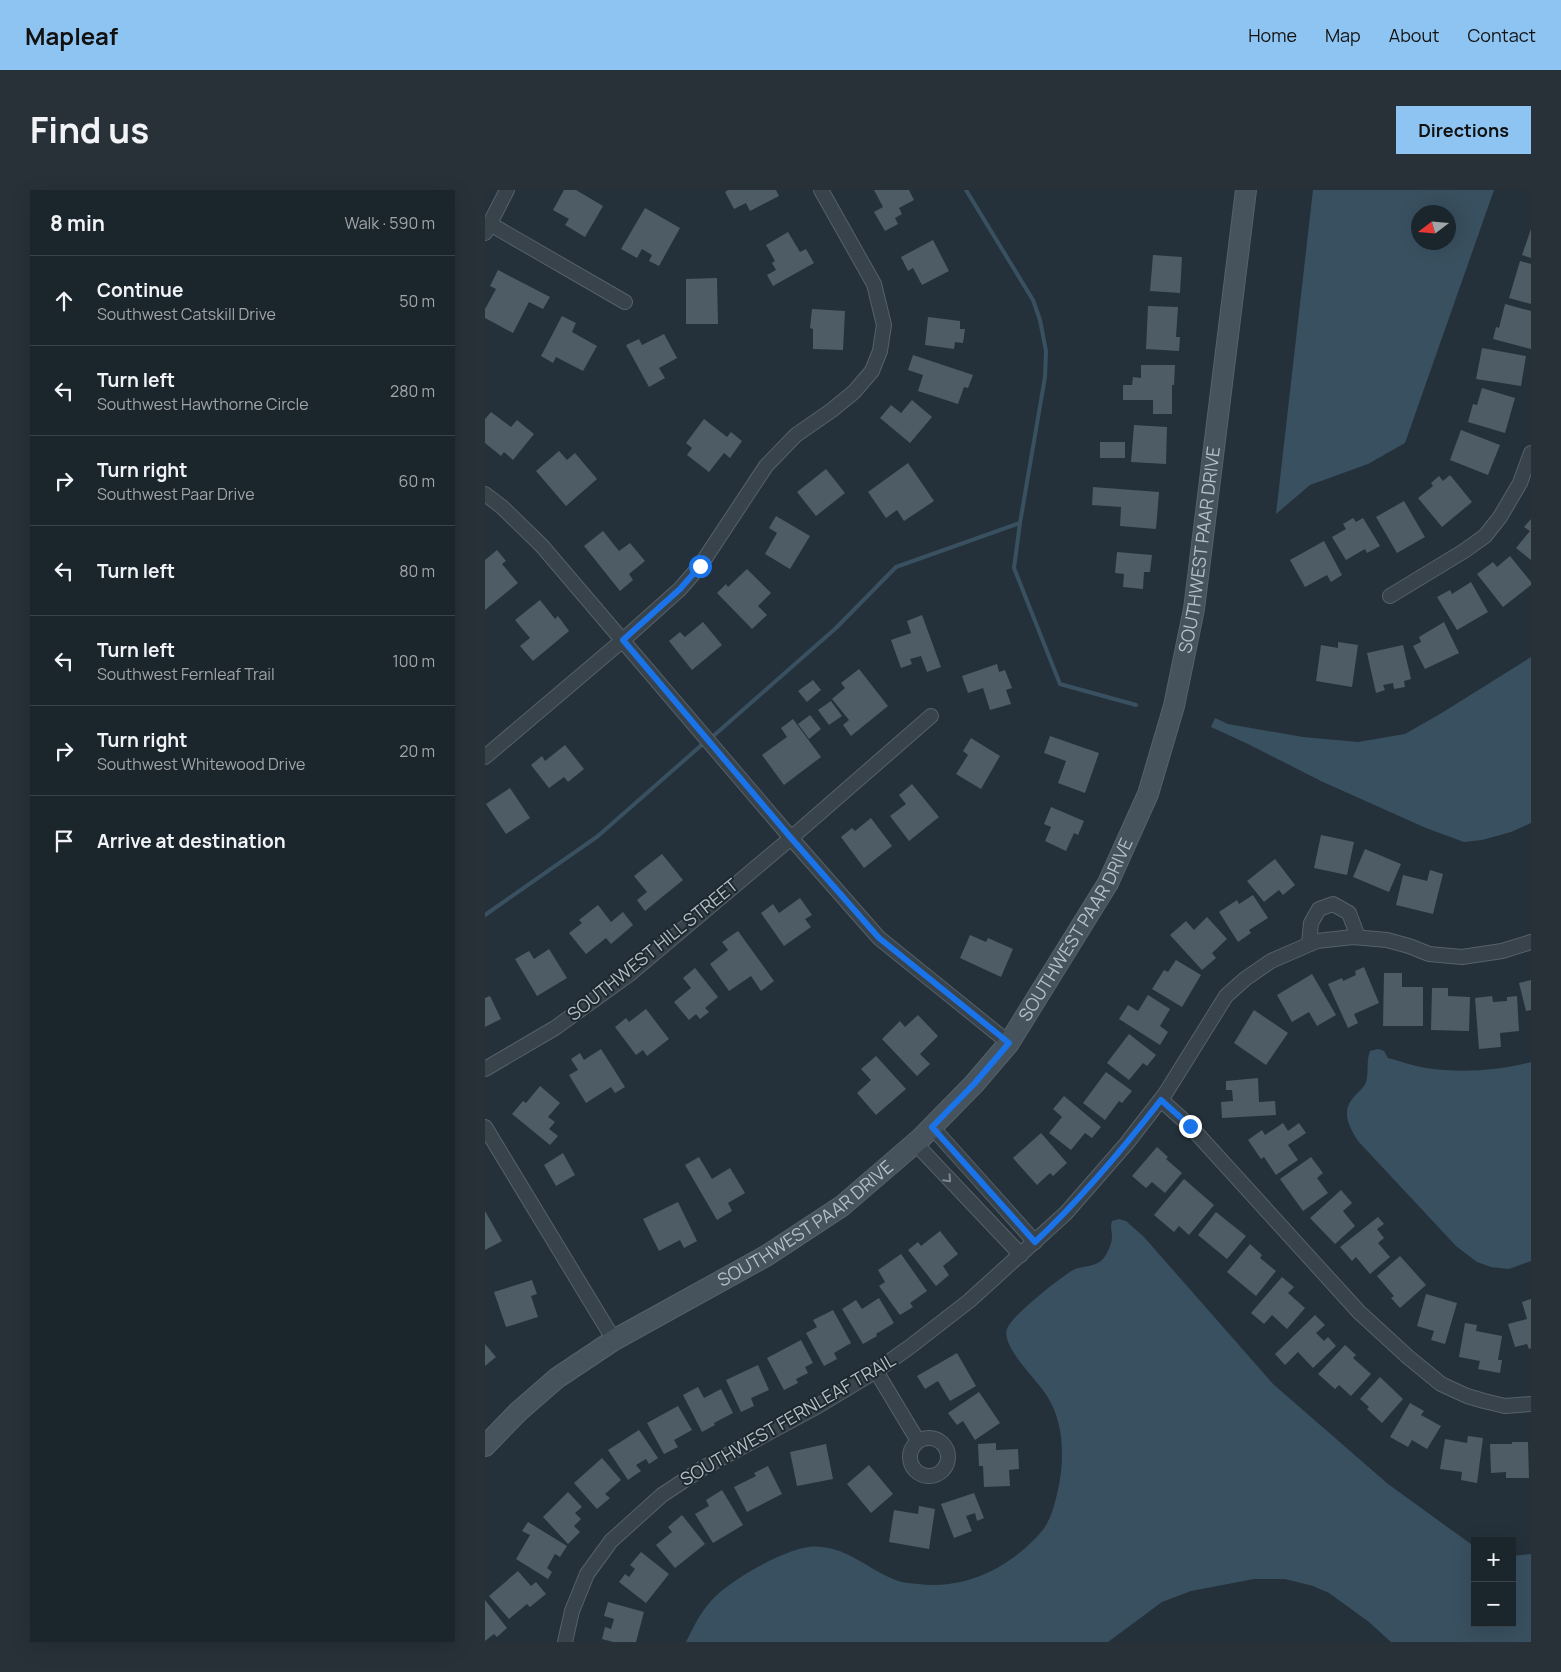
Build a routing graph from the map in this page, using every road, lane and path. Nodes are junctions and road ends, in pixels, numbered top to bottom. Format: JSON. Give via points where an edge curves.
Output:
{"nodes":[{"id":1,"x":507,"y":190,"type":"edge"},
{"id":2,"x":821,"y":190,"type":"edge"},
{"id":3,"x":1246,"y":190,"type":"edge"},
{"id":4,"x":487,"y":228,"type":"edge"},
{"id":5,"x":625,"y":302,"type":"dead end"},
{"id":6,"x":1531,"y":453,"type":"edge"},
{"id":7,"x":485,"y":494,"type":"edge"},
{"id":8,"x":1390,"y":596,"type":"dead end"},
{"id":9,"x":623,"y":640,"type":"junction"},
{"id":10,"x":931,"y":716,"type":"dead end"},
{"id":11,"x":485,"y":757,"type":"edge"},
{"id":12,"x":791,"y":838,"type":"junction"},
{"id":13,"x":1358,"y":937,"type":"junction"},
{"id":14,"x":1531,"y":942,"type":"edge"},
{"id":15,"x":1309,"y":944,"type":"junction"},
{"id":16,"x":1009,"y":1043,"type":"junction"},
{"id":17,"x":485,"y":1070,"type":"edge"},
{"id":18,"x":1161,"y":1100,"type":"junction"},
{"id":19,"x":485,"y":1127,"type":"edge"},
{"id":20,"x":932,"y":1127,"type":"junction"},
{"id":21,"x":915,"y":1144,"type":"junction"},
{"id":22,"x":1035,"y":1242,"type":"junction"},
{"id":23,"x":1021,"y":1256,"type":"junction"},
{"id":24,"x":614,"y":1340,"type":"junction"},
{"id":25,"x":876,"y":1370,"type":"junction"},
{"id":26,"x":1531,"y":1404,"type":"edge"},
{"id":27,"x":918,"y":1441,"type":"dead end"},
{"id":28,"x":485,"y":1446,"type":"edge"},
{"id":29,"x":563,"y":1642,"type":"edge"}],
"edges":[{"from":1,"to":4,"type":"street"},
{"from":2,"to":9,"type":"street","via":[[874,284],[884,325],[880,351],[872,371],[854,392],[796,435],[766,466],[700,566],[680,589]]},
{"from":3,"to":16,"type":"street","name":"SOUTHWEST PAAR DRIVE","via":[[1195,609],[1174,706],[1148,794],[1107,883]]},
{"from":4,"to":5,"type":"street"},
{"from":6,"to":8,"type":"street","via":[[1520,484],[1485,536]]},
{"from":7,"to":9,"type":"street","via":[[542,546]]},
{"from":9,"to":11,"type":"street"},
{"from":9,"to":12,"type":"street"},
{"from":10,"to":12,"type":"street","name":"SOUTHWEST HILL STREET"},
{"from":12,"to":16,"type":"street","via":[[879,938]]},
{"from":12,"to":17,"type":"street","name":"SOUTHWEST HILL STREET","via":[[631,973],[555,1028]]},
{"from":13,"to":14,"type":"street","name":"SOUTHWEST FERNLEAF TRAIL","via":[[1387,940],[1429,954],[1462,957],[1502,951]]},
{"from":13,"to":15,"type":"street","name":"SOUTHWEST FERNLEAF TRAIL"},
{"from":13,"to":15,"type":"street","via":[[1349,913],[1333,904],[1319,908],[1311,923]]},
{"from":15,"to":18,"type":"street","name":"SOUTHWEST FERNLEAF TRAIL","via":[[1271,961],[1226,996]]},
{"from":16,"to":20,"type":"street","name":"SOUTHWEST PAAR DRIVE"},
{"from":18,"to":22,"type":"street","name":"SOUTHWEST FERNLEAF TRAIL","via":[[1066,1213]]},
{"from":18,"to":26,"type":"street","via":[[1190,1126],[1359,1312],[1408,1357],[1441,1384],[1467,1396],[1505,1406]]},
{"from":19,"to":24,"type":"street"},
{"from":20,"to":21,"type":"street","name":"SOUTHWEST PAAR DRIVE"},
{"from":20,"to":22,"type":"street"},
{"from":21,"to":23,"type":"street","one_way":true},
{"from":21,"to":24,"type":"street","name":"SOUTHWEST PAAR DRIVE","via":[[842,1206],[766,1256]]},
{"from":22,"to":23,"type":"street","name":"SOUTHWEST FERNLEAF TRAIL"},
{"from":23,"to":25,"type":"street","name":"SOUTHWEST FERNLEAF TRAIL","via":[[969,1302]]},
{"from":24,"to":28,"type":"street","name":"SOUTHWEST PAAR DRIVE","via":[[557,1378]]},
{"from":25,"to":27,"type":"street"},
{"from":25,"to":29,"type":"street","name":"SOUTHWEST FERNLEAF TRAIL","via":[[818,1406],[703,1468],[662,1495],[611,1541],[587,1574]]}]}
